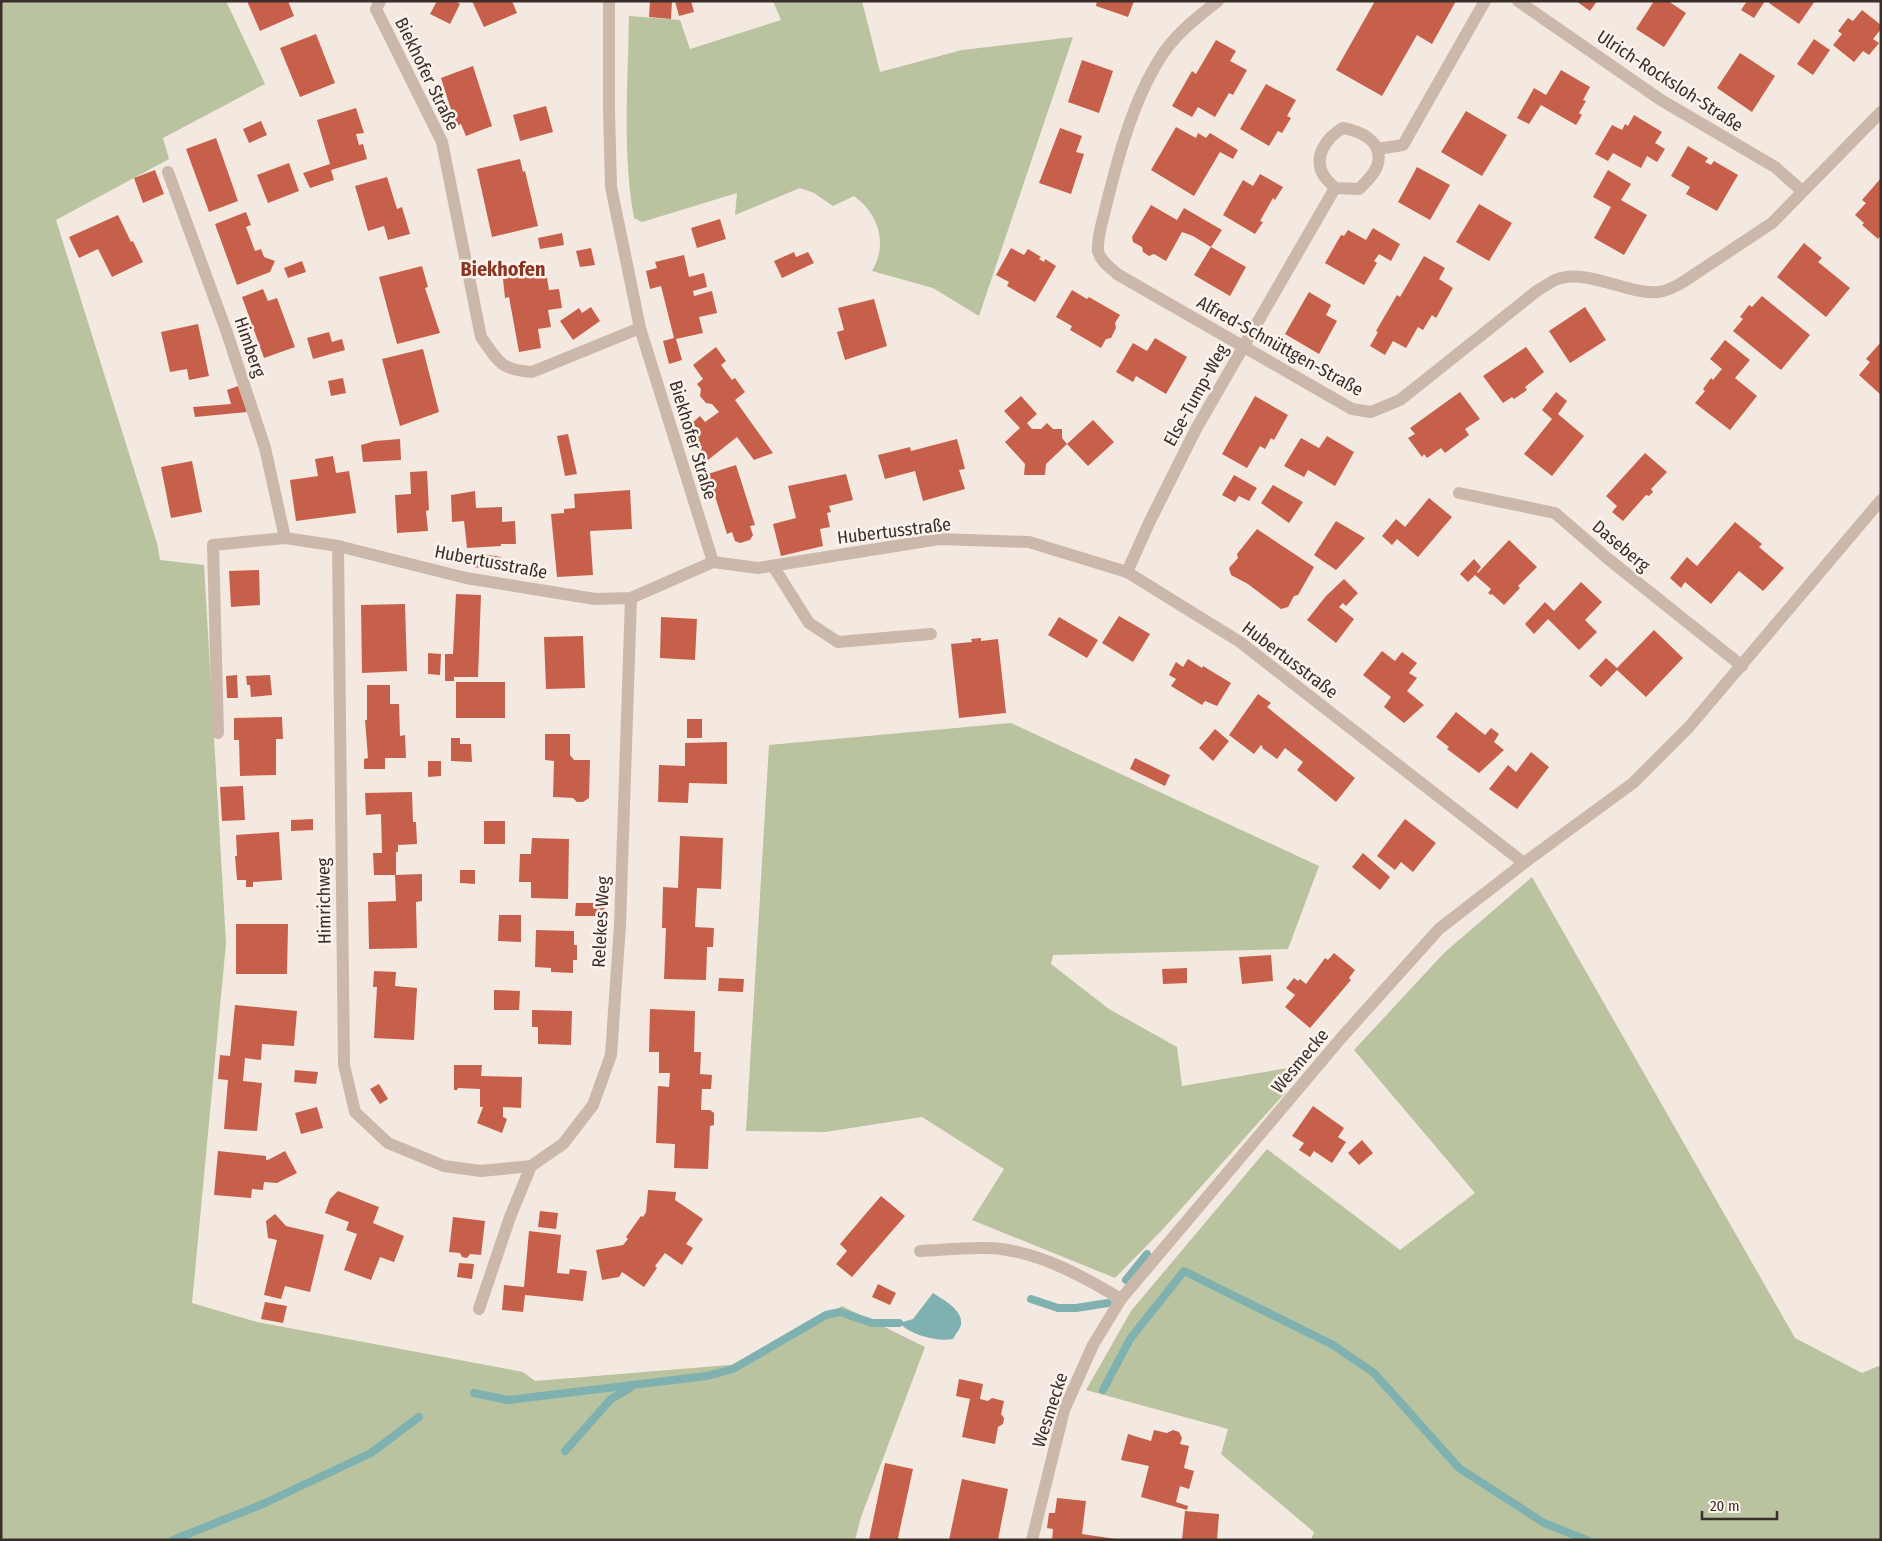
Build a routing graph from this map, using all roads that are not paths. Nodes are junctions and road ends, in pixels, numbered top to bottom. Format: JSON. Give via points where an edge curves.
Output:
{"nodes":[{"id":1,"x":380,"y":1,"type":"edge"},
{"id":2,"x":609,"y":1,"type":"edge"},
{"id":3,"x":1218,"y":1,"type":"edge"},
{"id":4,"x":1485,"y":1,"type":"edge"},
{"id":5,"x":1518,"y":1,"type":"edge"},
{"id":6,"x":1881,"y":112,"type":"edge"},
{"id":7,"x":1377,"y":149,"type":"junction"},
{"id":8,"x":168,"y":172,"type":"dead end"},
{"id":9,"x":1335,"y":188,"type":"junction"},
{"id":10,"x":1802,"y":191,"type":"junction"},
{"id":11,"x":640,"y":328,"type":"junction"},
{"id":12,"x":1244,"y":346,"type":"junction"},
{"id":13,"x":1459,"y":493,"type":"dead end"},
{"id":14,"x":1881,"y":500,"type":"edge"},
{"id":15,"x":285,"y":538,"type":"junction"},
{"id":16,"x":338,"y":546,"type":"junction"},
{"id":17,"x":713,"y":562,"type":"junction"},
{"id":18,"x":773,"y":566,"type":"junction"},
{"id":19,"x":1127,"y":572,"type":"junction"},
{"id":20,"x":631,"y":598,"type":"junction"},
{"id":21,"x":931,"y":634,"type":"dead end"},
{"id":22,"x":1742,"y":666,"type":"junction"},
{"id":23,"x":218,"y":733,"type":"dead end"},
{"id":24,"x":1524,"y":863,"type":"junction"},
{"id":25,"x":531,"y":1166,"type":"junction"},
{"id":26,"x":481,"y":1171,"type":"joint"},
{"id":27,"x":920,"y":1251,"type":"dead end"},
{"id":28,"x":1121,"y":1299,"type":"junction"},
{"id":29,"x":480,"y":1309,"type":"dead end"},
{"id":30,"x":1032,"y":1540,"type":"edge"}],
"edges":[{"from":1,"to":11,"type":"street","name":"Biekhofer Straße","via":[[376,9],[442,142],[481,336],[499,363],[514,371],[532,372]]},
{"from":2,"to":11,"type":"street","name":"Biekhofer Straße","via":[[611,187]]},
{"from":3,"to":12,"type":"street","name":"Alfred-Schnüttgen-Straße","via":[[1188,24],[1159,59],[1135,109],[1110,190],[1098,240],[1098,254],[1118,274]]},
{"from":4,"to":7,"type":"street","via":[[1403,145]]},
{"from":5,"to":10,"type":"street","name":"Ulrich-Rocksloh-Straße","via":[[1662,100],[1775,167]]},
{"from":6,"to":10,"type":"street","name":"Alfred-Schnüttgen-Straße"},
{"from":7,"to":9,"type":"street","via":[[1378,163],[1372,176],[1359,189]]},
{"from":7,"to":9,"type":"street","via":[[1358,130],[1343,128],[1331,135],[1323,145],[1320,161],[1323,174]]},
{"from":8,"to":15,"type":"street","name":"Himberg","via":[[265,448]]},
{"from":9,"to":12,"type":"street","name":"Else-Tump-Weg"},
{"from":10,"to":12,"type":"street","name":"Alfred-Schnüttgen-Straße","via":[[1772,223],[1669,290],[1643,291],[1596,280],[1556,280],[1538,290],[1400,400],[1371,412],[1352,409]]},
{"from":11,"to":17,"type":"street","name":"Biekhofer Straße"},
{"from":12,"to":19,"type":"street","name":"Else-Tump-Weg","via":[[1196,429]]},
{"from":13,"to":22,"type":"street","name":"Daseberg","via":[[1555,513]]},
{"from":14,"to":22,"type":"street"},
{"from":15,"to":16,"type":"street","name":"Hubertusstraße"},
{"from":15,"to":23,"type":"street","name":"Hubertusstraße","via":[[213,545]]},
{"from":16,"to":20,"type":"street","name":"Hubertusstraße","via":[[466,578],[595,599]]},
{"from":16,"to":26,"type":"street","name":"Himrichweg","via":[[344,1064],[355,1112],[388,1143],[444,1166]]},
{"from":17,"to":18,"type":"street","name":"Hubertusstraße","via":[[758,568]]},
{"from":17,"to":20,"type":"street","name":"Hubertusstraße"},
{"from":18,"to":19,"type":"street","name":"Hubertusstraße","via":[[939,539],[1029,542]]},
{"from":18,"to":21,"type":"street","via":[[809,623],[838,642]]},
{"from":19,"to":24,"type":"street","name":"Hubertusstraße","via":[[1240,642]]},
{"from":20,"to":25,"type":"street","name":"Relekes Weg","via":[[620,925],[611,1055],[593,1105],[563,1144]]},
{"from":22,"to":24,"type":"street","via":[[1689,727],[1633,783]]},
{"from":24,"to":28,"type":"street","name":"Wesmecke","via":[[1438,929],[1342,1037]]},
{"from":25,"to":26,"type":"street","name":"Relekes Weg"},
{"from":25,"to":29,"type":"street","via":[[510,1217]]},
{"from":27,"to":28,"type":"street","via":[[999,1249],[1023,1253],[1074,1271]]},
{"from":28,"to":30,"type":"street","name":"Wesmecke","via":[[1093,1345],[1064,1410]]}]}
